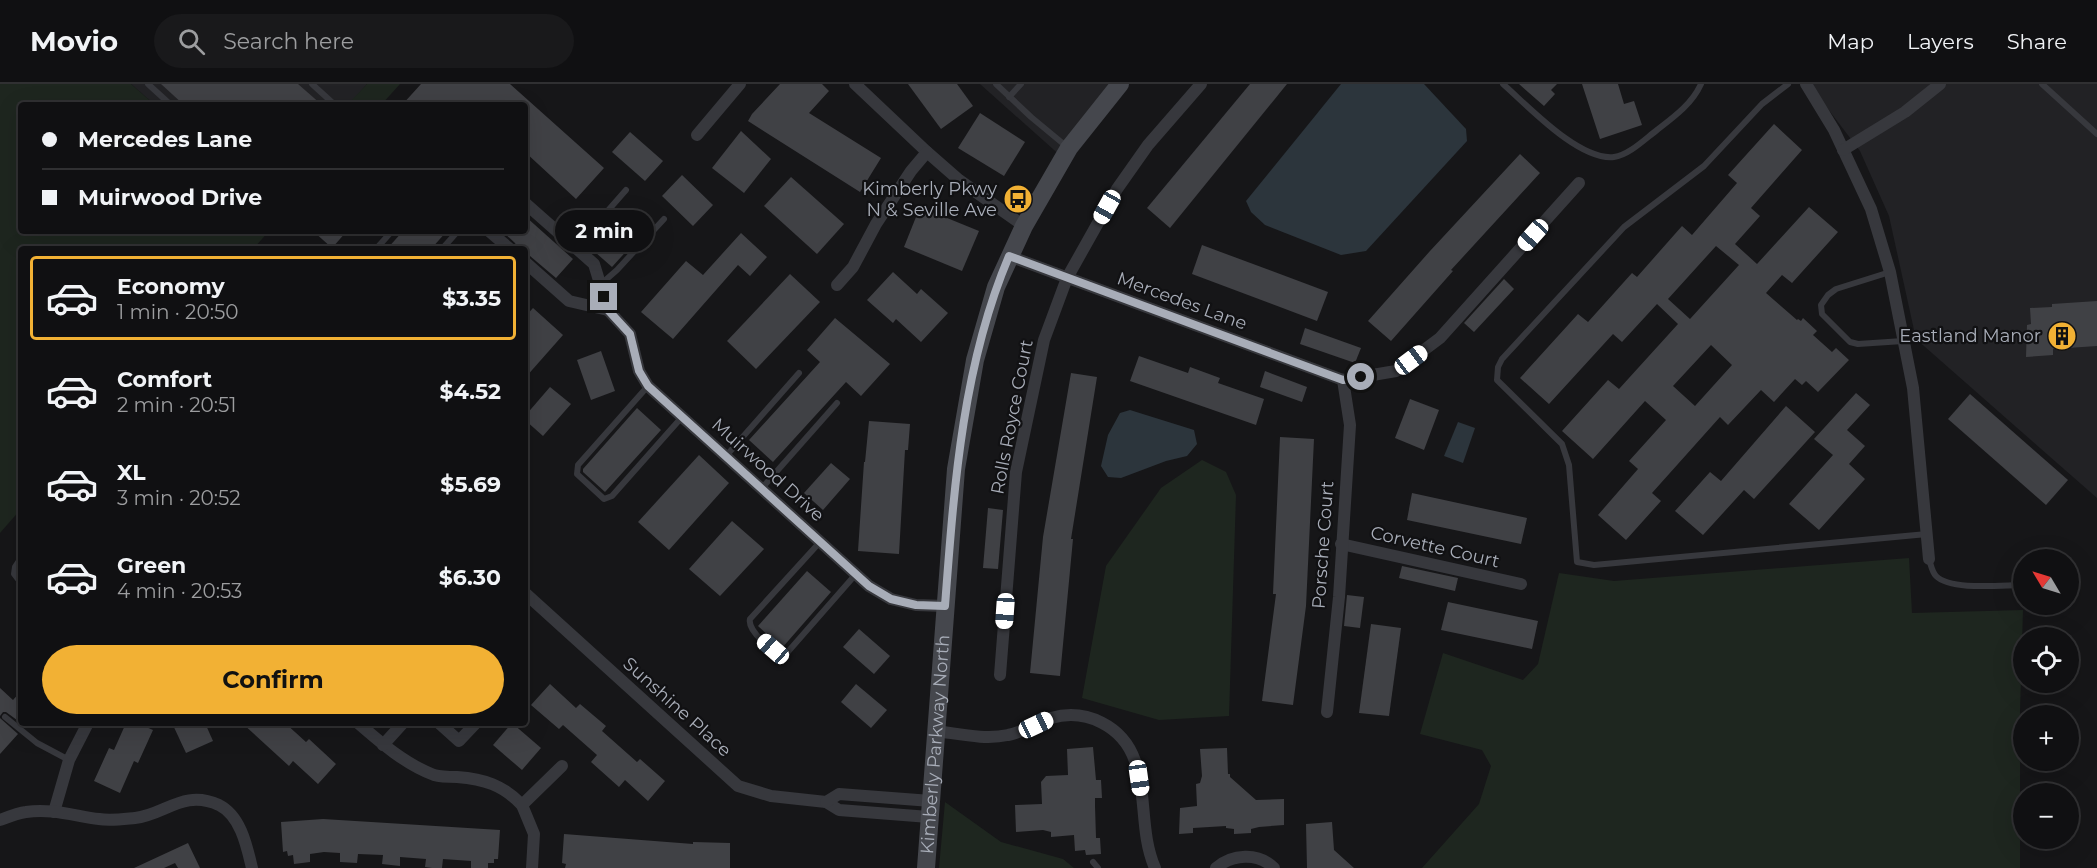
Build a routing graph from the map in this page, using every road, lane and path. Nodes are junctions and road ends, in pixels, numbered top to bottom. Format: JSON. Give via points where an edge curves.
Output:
{"nodes":[{"id":1,"x":148,"y":84,"type":"edge"},
{"id":2,"x":312,"y":84,"type":"edge"},
{"id":3,"x":740,"y":84,"type":"edge"},
{"id":4,"x":855,"y":84,"type":"edge"},
{"id":5,"x":996,"y":84,"type":"edge"},
{"id":6,"x":1021,"y":84,"type":"edge"},
{"id":7,"x":1120,"y":84,"type":"edge"},
{"id":8,"x":1201,"y":84,"type":"edge"},
{"id":9,"x":1503,"y":84,"type":"edge"},
{"id":10,"x":1701,"y":84,"type":"edge"},
{"id":11,"x":1788,"y":84,"type":"edge"},
{"id":12,"x":1806,"y":84,"type":"edge"},
{"id":13,"x":1940,"y":84,"type":"edge"},
{"id":14,"x":2042,"y":84,"type":"edge"},
{"id":15,"x":1009,"y":97,"type":"junction"},
{"id":16,"x":168,"y":102,"type":"edge"},
{"id":17,"x":332,"y":102,"type":"edge"},
{"id":18,"x":2097,"y":134,"type":"edge"},
{"id":19,"x":697,"y":135,"type":"dead end"},
{"id":20,"x":1069,"y":148,"type":"junction"},
{"id":21,"x":1844,"y":150,"type":"junction"},
{"id":22,"x":927,"y":152,"type":"junction"},
{"id":23,"x":1579,"y":183,"type":"dead end"},
{"id":24,"x":626,"y":190,"type":"dead end"},
{"id":25,"x":528,"y":207,"type":"edge"},
{"id":26,"x":664,"y":219,"type":"dead end"},
{"id":27,"x":1024,"y":226,"type":"junction"},
{"id":28,"x":389,"y":234,"type":"edge"},
{"id":29,"x":455,"y":234,"type":"edge"},
{"id":30,"x":492,"y":234,"type":"edge"},
{"id":31,"x":379,"y":246,"type":"edge"},
{"id":32,"x":445,"y":246,"type":"edge"},
{"id":33,"x":506,"y":246,"type":"edge"},
{"id":34,"x":575,"y":248,"type":"junction"},
{"id":35,"x":1009,"y":256,"type":"junction"},
{"id":36,"x":528,"y":265,"type":"edge"},
{"id":37,"x":1890,"y":272,"type":"junction"},
{"id":38,"x":1067,"y":278,"type":"junction"},
{"id":39,"x":600,"y":285,"type":"junction"},
{"id":40,"x":837,"y":285,"type":"dead end"},
{"id":41,"x":608,"y":310,"type":"junction"},
{"id":42,"x":1903,"y":341,"type":"junction"},
{"id":43,"x":799,"y":373,"type":"dead end"},
{"id":44,"x":1343,"y":380,"type":"junction"},
{"id":45,"x":648,"y":386,"type":"junction"},
{"id":46,"x":837,"y":403,"type":"dead end"},
{"id":47,"x":682,"y":417,"type":"junction"},
{"id":48,"x":726,"y":456,"type":"junction"},
{"id":49,"x":762,"y":488,"type":"junction"},
{"id":50,"x":1926,"y":534,"type":"junction"},
{"id":51,"x":821,"y":542,"type":"junction"},
{"id":52,"x":1341,"y":544,"type":"junction"},
{"id":53,"x":1929,"y":559,"type":"joint"},
{"id":54,"x":18,"y":562,"type":"edge"},
{"id":55,"x":856,"y":574,"type":"junction"},
{"id":56,"x":18,"y":578,"type":"edge"},
{"id":57,"x":1521,"y":584,"type":"dead end"},
{"id":58,"x":2013,"y":585,"type":"edge"},
{"id":59,"x":528,"y":596,"type":"edge"},
{"id":60,"x":945,"y":606,"type":"junction"},
{"id":61,"x":1000,"y":675,"type":"dead end"},
{"id":62,"x":1327,"y":712,"type":"dead end"},
{"id":63,"x":5,"y":717,"type":"dead end"},
{"id":64,"x":86,"y":726,"type":"edge"},
{"id":65,"x":361,"y":726,"type":"edge"},
{"id":66,"x":400,"y":726,"type":"edge"},
{"id":67,"x":442,"y":726,"type":"edge"},
{"id":68,"x":473,"y":726,"type":"edge"},
{"id":69,"x":936,"y":731,"type":"junction"},
{"id":70,"x":383,"y":745,"type":"junction"},
{"id":71,"x":69,"y":760,"type":"junction"},
{"id":72,"x":562,"y":766,"type":"dead end"},
{"id":73,"x":522,"y":805,"type":"junction"},
{"id":74,"x":930,"y":809,"type":"junction"},
{"id":75,"x":54,"y":812,"type":"junction"},
{"id":76,"x":0,"y":820,"type":"edge"},
{"id":77,"x":1093,"y":862,"type":"dead end"},
{"id":78,"x":252,"y":868,"type":"edge"},
{"id":79,"x":532,"y":868,"type":"edge"},
{"id":80,"x":926,"y":868,"type":"edge"},
{"id":81,"x":1098,"y":868,"type":"edge"},
{"id":82,"x":1155,"y":868,"type":"edge"},
{"id":83,"x":1216,"y":868,"type":"edge"},
{"id":84,"x":1274,"y":868,"type":"edge"}],
"edges":[{"from":1,"to":16,"type":"lane"},
{"from":2,"to":17,"type":"lane"},
{"from":3,"to":19,"type":"street"},
{"from":4,"to":22,"type":"street"},
{"from":5,"to":15,"type":"lane"},
{"from":6,"to":15,"type":"lane"},
{"from":7,"to":20,"type":"street","name":"Kimberly Parkway North"},
{"from":8,"to":38,"type":"street","name":"Rolls Royce Court","via":[[1148,145],[1117,189]]},
{"from":9,"to":10,"type":"lane","via":[[1580,148],[1615,157],[1684,109]]},
{"from":11,"to":50,"type":"lane","via":[[1762,104],[1704,166],[1624,227],[1502,359],[1497,380],[1562,444],[1569,465],[1577,562],[1594,565]]},
{"from":12,"to":21,"type":"street"},
{"from":13,"to":21,"type":"street","via":[[1896,118]]},
{"from":14,"to":18,"type":"lane"},
{"from":15,"to":20,"type":"lane"},
{"from":20,"to":27,"type":"street","name":"Kimberly Parkway North"},
{"from":21,"to":37,"type":"street","via":[[1871,209]]},
{"from":22,"to":27,"type":"street","via":[[982,198]]},
{"from":22,"to":40,"type":"street","via":[[876,224],[853,267]]},
{"from":23,"to":44,"type":"street","via":[[1440,338],[1396,371]]},
{"from":24,"to":34,"type":"lane"},
{"from":25,"to":34,"type":"street","name":"Muirwood Drive"},
{"from":26,"to":39,"type":"lane"},
{"from":27,"to":35,"type":"street","name":"Kimberly Parkway North"},
{"from":28,"to":31,"type":"lane"},
{"from":29,"to":32,"type":"lane"},
{"from":30,"to":33,"type":"street"},
{"from":34,"to":39,"type":"street","name":"Muirwood Drive","via":[[594,264]]},
{"from":35,"to":38,"type":"street","name":"Mercedes Lane"},
{"from":35,"to":60,"type":"street","name":"Kimberly Parkway North","via":[[975,360],[956,469]]},
{"from":36,"to":41,"type":"street","via":[[569,301]]},
{"from":37,"to":42,"type":"street"},
{"from":37,"to":42,"type":"lane","via":[[1836,289],[1821,305],[1822,314],[1850,342]]},
{"from":38,"to":44,"type":"street","name":"Mercedes Lane"},
{"from":38,"to":61,"type":"street","name":"Rolls Royce Court","via":[[1044,340],[1016,472]]},
{"from":39,"to":41,"type":"street","name":"Muirwood Drive"},
{"from":41,"to":45,"type":"street","name":"Muirwood Drive","via":[[630,334],[639,371]]},
{"from":42,"to":50,"type":"street","via":[[1913,388]]},
{"from":43,"to":48,"type":"lane"},
{"from":44,"to":52,"type":"street","name":"Porsche Court","via":[[1350,425]]},
{"from":45,"to":47,"type":"street","name":"Muirwood Drive"},
{"from":45,"to":47,"type":"lane","via":[[578,465],[577,474],[604,499],[612,496]]},
{"from":46,"to":49,"type":"lane"},
{"from":47,"to":48,"type":"street","name":"Muirwood Drive"},
{"from":48,"to":49,"type":"street","name":"Muirwood Drive"},
{"from":49,"to":51,"type":"street","name":"Muirwood Drive"},
{"from":50,"to":53,"type":"street"},
{"from":51,"to":55,"type":"street","name":"Muirwood Drive"},
{"from":51,"to":55,"type":"lane","via":[[750,619],[751,630],[773,649],[786,654]]},
{"from":52,"to":57,"type":"street","name":"Corvette Court"},
{"from":52,"to":62,"type":"street","name":"Porsche Court"},
{"from":53,"to":58,"type":"lane","via":[[1934,574],[1945,583]]},
{"from":54,"to":56,"type":"lane"},
{"from":55,"to":60,"type":"street","name":"Muirwood Drive","via":[[891,599]]},
{"from":59,"to":74,"type":"street","name":"Sunshine Place","via":[[738,786],[771,796],[826,802],[839,810]]},
{"from":60,"to":69,"type":"street","name":"Kimberly Parkway North"},
{"from":63,"to":71,"type":"lane","via":[[37,743]]},
{"from":64,"to":71,"type":"street"},
{"from":65,"to":70,"type":"street"},
{"from":66,"to":70,"type":"street"},
{"from":67,"to":68,"type":"street","via":[[459,741]]},
{"from":69,"to":74,"type":"street","name":"Kimberly Parkway North"},
{"from":69,"to":82,"type":"street","via":[[993,737],[1023,731],[1065,715],[1104,723],[1129,746],[1136,763],[1149,854]]},
{"from":70,"to":73,"type":"street","via":[[436,776],[487,781],[513,795]]},
{"from":71,"to":75,"type":"street"},
{"from":72,"to":73,"type":"street"},
{"from":73,"to":79,"type":"street","via":[[534,834]]},
{"from":74,"to":80,"type":"street","name":"Kimberly Parkway North"},
{"from":75,"to":76,"type":"street","via":[[25,812]]},
{"from":75,"to":78,"type":"street","via":[[101,820],[139,817],[174,803],[196,800],[217,804],[235,821]]},
{"from":77,"to":81,"type":"lane"},
{"from":83,"to":84,"type":"street","via":[[1236,858],[1253,856]]}]}
